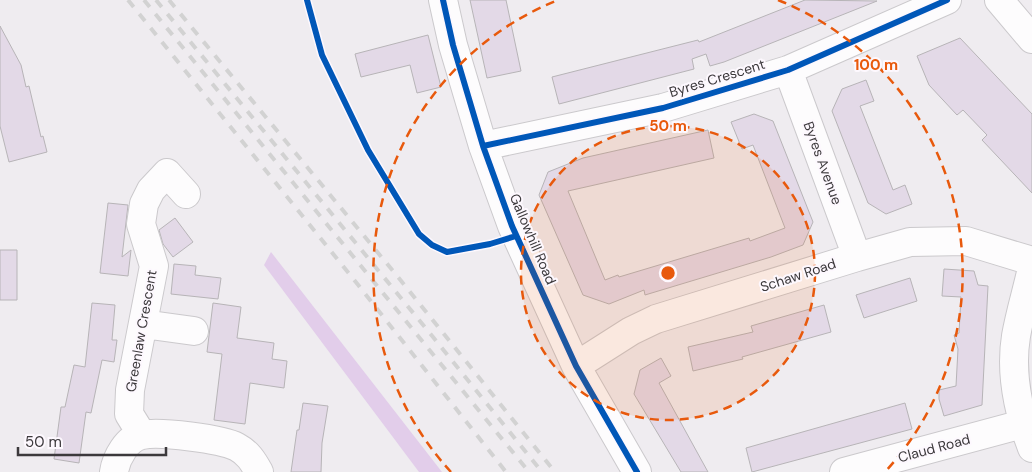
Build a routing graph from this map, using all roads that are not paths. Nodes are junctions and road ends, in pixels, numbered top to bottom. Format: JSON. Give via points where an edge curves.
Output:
{"nodes":[{"id":1,"x":443,"y":0,"type":"edge"},
{"id":2,"x":947,"y":0,"type":"edge"},
{"id":3,"x":999,"y":0,"type":"edge"},
{"id":4,"x":1032,"y":39,"type":"edge"},
{"id":5,"x":788,"y":70,"type":"junction"},
{"id":6,"x":483,"y":146,"type":"junction"},
{"id":7,"x":186,"y":194,"type":"dead end"},
{"id":8,"x":857,"y":257,"type":"junction"},
{"id":9,"x":1032,"y":260,"type":"edge"},
{"id":10,"x":1032,"y":268,"type":"edge"},
{"id":11,"x":143,"y":324,"type":"junction"},
{"id":12,"x":194,"y":331,"type":"dead end"},
{"id":13,"x":576,"y":366,"type":"junction"},
{"id":14,"x":142,"y":434,"type":"junction"},
{"id":15,"x":1027,"y":436,"type":"edge"},
{"id":16,"x":114,"y":472,"type":"edge"},
{"id":17,"x":259,"y":472,"type":"edge"},
{"id":18,"x":637,"y":472,"type":"edge"},
{"id":19,"x":844,"y":472,"type":"edge"}],
"edges":[{"from":1,"to":6,"type":"street","name":"Gallowhill Road"},
{"from":2,"to":5,"type":"street","name":"Byres Crescent"},
{"from":3,"to":4,"type":"street"},
{"from":5,"to":6,"type":"street","name":"Byres Crescent","via":[[663,108]]},
{"from":5,"to":8,"type":"street","name":"Byres Avenue"},
{"from":6,"to":13,"type":"street","name":"Gallowhill Road","via":[[512,226]]},
{"from":7,"to":11,"type":"street","name":"Greenlaw Crescent","via":[[167,173],[151,190],[144,204],[141,224],[154,266]]},
{"from":8,"to":9,"type":"street","name":"Schaw Road","via":[[910,242],[966,241]]},
{"from":8,"to":13,"type":"street","name":"Schaw Road","via":[[656,319]]},
{"from":10,"to":15,"type":"street","via":[[1016,337],[1015,377]]},
{"from":11,"to":12,"type":"street"},
{"from":11,"to":14,"type":"street","name":"Greenlaw Crescent","via":[[130,390],[129,414]]},
{"from":13,"to":18,"type":"street","name":"Gallowhill Road"},
{"from":14,"to":16,"type":"street","via":[[117,457]]},
{"from":14,"to":17,"type":"street","via":[[173,434],[236,446],[252,458]]},
{"from":15,"to":19,"type":"street","name":"Claud Road"}]}
